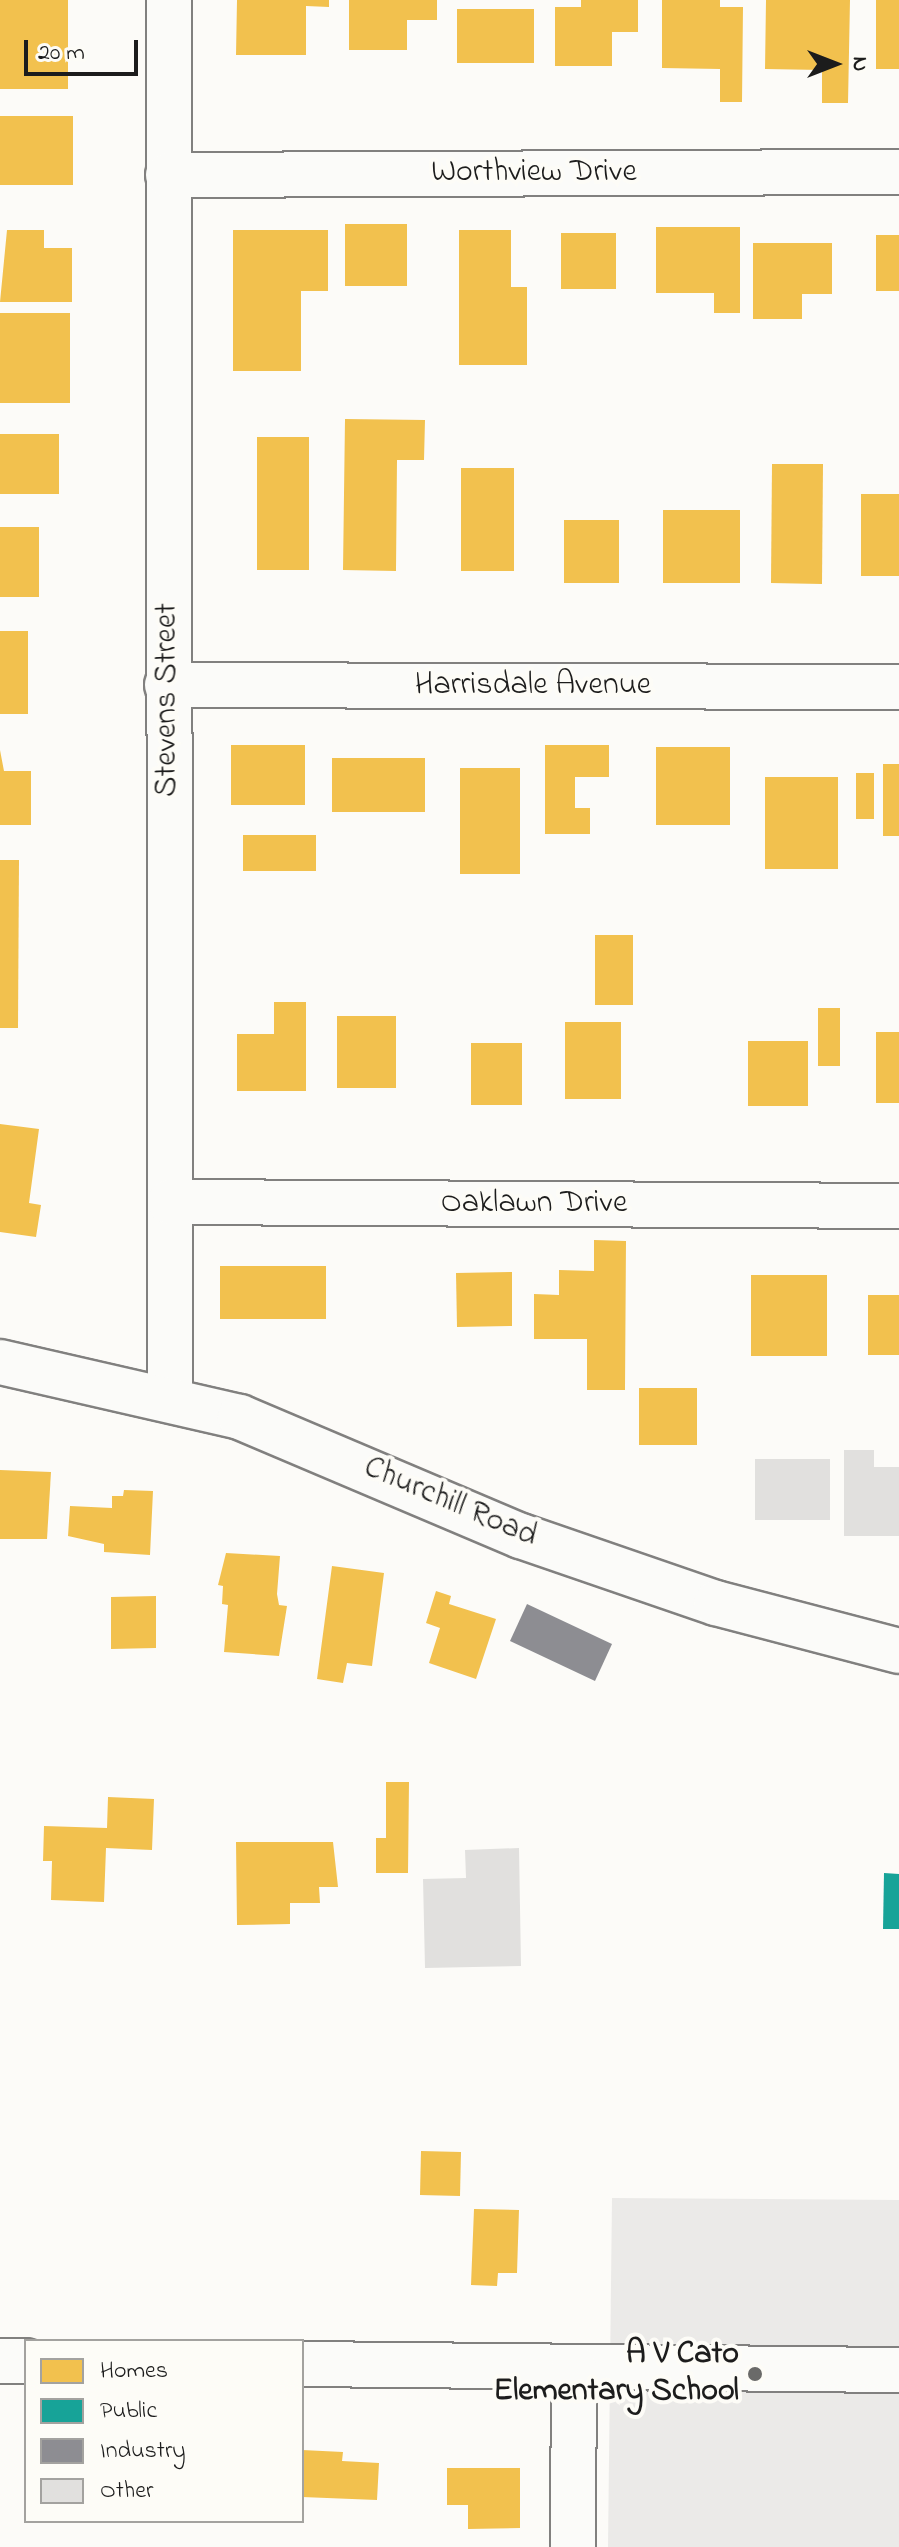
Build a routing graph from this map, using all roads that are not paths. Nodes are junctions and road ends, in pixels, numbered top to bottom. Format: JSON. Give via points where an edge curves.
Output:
{"nodes":[{"id":1,"x":169,"y":0,"type":"edge"},
{"id":2,"x":899,"y":172,"type":"edge"},
{"id":3,"x":168,"y":175,"type":"junction"},
{"id":4,"x":167,"y":685,"type":"junction"},
{"id":5,"x":899,"y":687,"type":"edge"},
{"id":6,"x":170,"y":1202,"type":"junction"},
{"id":7,"x":899,"y":1206,"type":"edge"},
{"id":8,"x":0,"y":1362,"type":"edge"},
{"id":9,"x":170,"y":1400,"type":"junction"},
{"id":10,"x":899,"y":1651,"type":"edge"},
{"id":11,"x":0,"y":2361,"type":"edge"},
{"id":12,"x":24,"y":2361,"type":"edge"},
{"id":13,"x":304,"y":2364,"type":"edge"},
{"id":14,"x":574,"y":2367,"type":"junction"},
{"id":15,"x":899,"y":2370,"type":"edge"},
{"id":16,"x":573,"y":2547,"type":"edge"}],
"edges":[{"from":1,"to":3,"type":"street","name":"Stevens Street"},
{"from":2,"to":3,"type":"street","name":"Worthview Drive"},
{"from":3,"to":4,"type":"street","name":"Stevens Street"},
{"from":4,"to":5,"type":"street","name":"Harrisdale Avenue"},
{"from":4,"to":6,"type":"street","name":"Stevens Street"},
{"from":6,"to":7,"type":"street","name":"Oaklawn Drive"},
{"from":6,"to":9,"type":"street","name":"Stevens Street"},
{"from":8,"to":9,"type":"street","name":"Churchill Road"},
{"from":9,"to":10,"type":"street","name":"Churchill Road","via":[[240,1417],[316,1446],[521,1536],[716,1603]]},
{"from":11,"to":12,"type":"street"},
{"from":13,"to":14,"type":"street"},
{"from":14,"to":15,"type":"street"},
{"from":14,"to":16,"type":"street"}]}
